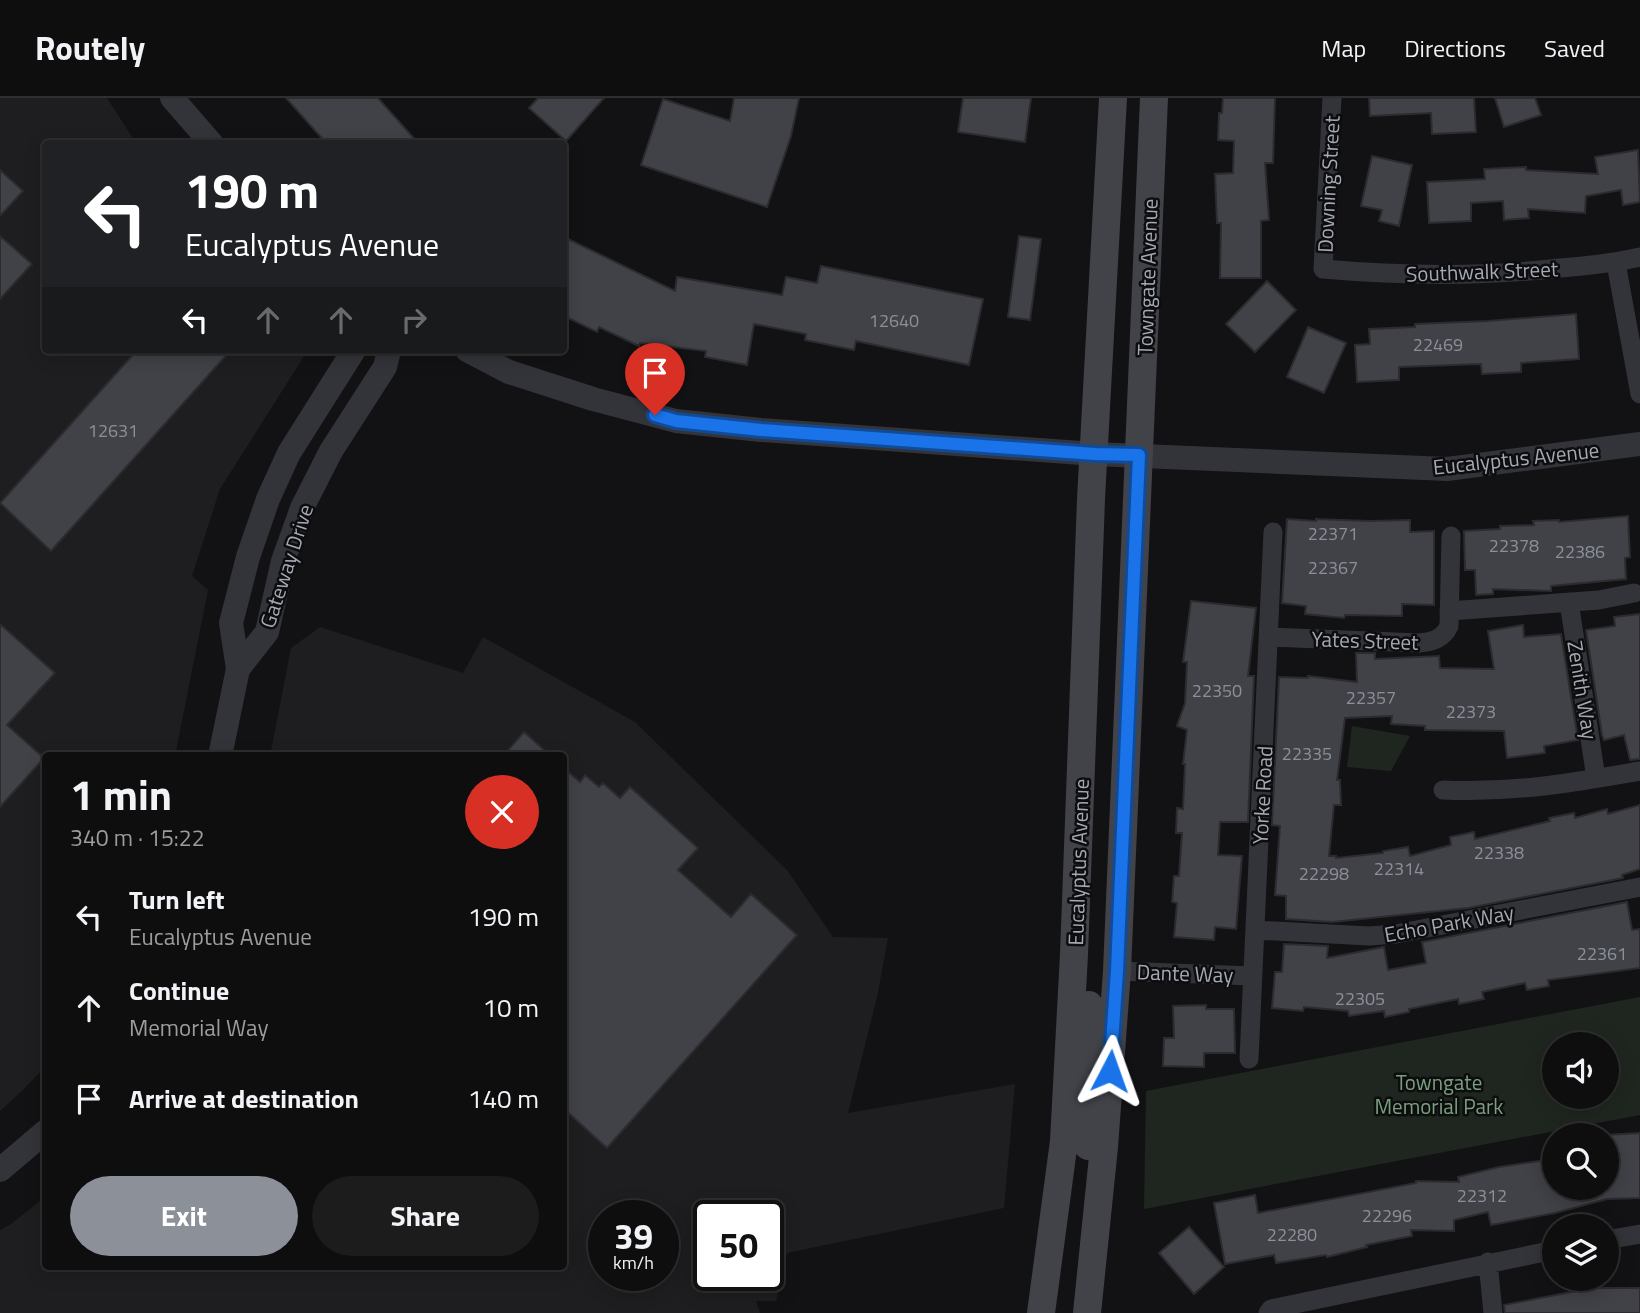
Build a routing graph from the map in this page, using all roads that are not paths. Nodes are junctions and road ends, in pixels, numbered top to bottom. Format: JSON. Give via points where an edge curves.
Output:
{"nodes":[{"id":1,"x":172,"y":98,"type":"edge"},
{"id":2,"x":1112,"y":98,"type":"edge"},
{"id":3,"x":1154,"y":98,"type":"edge"},
{"id":4,"x":1332,"y":98,"type":"edge"},
{"id":5,"x":209,"y":140,"type":"edge"},
{"id":6,"x":1640,"y":257,"type":"edge"},
{"id":7,"x":1616,"y":262,"type":"junction"},
{"id":8,"x":1324,"y":269,"type":"joint"},
{"id":9,"x":351,"y":354,"type":"edge"},
{"id":10,"x":388,"y":354,"type":"edge"},
{"id":11,"x":475,"y":354,"type":"edge"},
{"id":12,"x":1640,"y":394,"type":"edge"},
{"id":13,"x":1640,"y":444,"type":"edge"},
{"id":14,"x":1095,"y":454,"type":"junction"},
{"id":15,"x":1139,"y":455,"type":"junction"},
{"id":16,"x":1273,"y":531,"type":"dead end"},
{"id":17,"x":1451,"y":537,"type":"dead end"},
{"id":18,"x":1634,"y":593,"type":"dead end"},
{"id":19,"x":1569,"y":602,"type":"junction"},
{"id":20,"x":1449,"y":611,"type":"junction"},
{"id":21,"x":1269,"y":637,"type":"junction"},
{"id":22,"x":238,"y":669,"type":"junction"},
{"id":23,"x":221,"y":752,"type":"edge"},
{"id":24,"x":1640,"y":771,"type":"edge"},
{"id":25,"x":1596,"y":778,"type":"junction"},
{"id":26,"x":1443,"y":789,"type":"dead end"},
{"id":27,"x":1078,"y":845,"type":"junction"},
{"id":28,"x":1640,"y":887,"type":"edge"},
{"id":29,"x":1255,"y":930,"type":"junction"},
{"id":30,"x":1074,"y":954,"type":"junction"},
{"id":31,"x":1117,"y":971,"type":"junction"},
{"id":32,"x":1253,"y":976,"type":"junction"},
{"id":33,"x":1249,"y":1059,"type":"dead end"},
{"id":34,"x":42,"y":1134,"type":"edge"},
{"id":35,"x":0,"y":1170,"type":"edge"},
{"id":36,"x":1102,"y":1173,"type":"junction"},
{"id":37,"x":1640,"y":1234,"type":"edge"},
{"id":38,"x":1619,"y":1238,"type":"edge"},
{"id":39,"x":1542,"y":1252,"type":"edge"},
{"id":40,"x":1488,"y":1262,"type":"junction"},
{"id":41,"x":1041,"y":1313,"type":"edge"},
{"id":42,"x":1087,"y":1313,"type":"edge"},
{"id":43,"x":1268,"y":1313,"type":"edge"},
{"id":44,"x":1493,"y":1313,"type":"edge"}],
"edges":[{"from":1,"to":5,"type":"street"},
{"from":2,"to":14,"type":"main road","name":"Towngate Avenue"},
{"from":3,"to":15,"type":"main road","name":"Towngate Avenue"},
{"from":4,"to":8,"type":"street","name":"Downing Street"},
{"from":6,"to":7,"type":"street","name":"Southwalk Street"},
{"from":7,"to":8,"type":"street","name":"Southwalk Street","via":[[1504,274],[1394,275]]},
{"from":7,"to":12,"type":"street"},
{"from":9,"to":22,"type":"street","name":"Gateway Drive","via":[[289,453],[268,499],[231,623]]},
{"from":10,"to":22,"type":"street","name":"Gateway Drive","via":[[385,367],[331,451],[302,508],[283,561],[267,632]]},
{"from":11,"to":14,"type":"street","via":[[509,372],[676,421]]},
{"from":13,"to":15,"type":"street","name":"Eucalyptus Avenue","via":[[1447,469]]},
{"from":14,"to":15,"type":"street","name":"Eucalyptus Avenue"},
{"from":14,"to":27,"type":"main road","name":"Eucalyptus Avenue"},
{"from":15,"to":31,"type":"main road","name":"Eucalyptus Avenue"},
{"from":16,"to":21,"type":"street","name":"Yorke Road"},
{"from":17,"to":20,"type":"street","name":"Yates Street"},
{"from":18,"to":19,"type":"street"},
{"from":19,"to":20,"type":"street"},
{"from":19,"to":25,"type":"street","name":"Zenith Way"},
{"from":20,"to":21,"type":"street","name":"Yates Street","via":[[1446,633],[1434,641]]},
{"from":21,"to":29,"type":"street","name":"Yorke Road"},
{"from":22,"to":23,"type":"street","name":"Gateway Drive"},
{"from":24,"to":25,"type":"street"},
{"from":25,"to":26,"type":"street","via":[[1542,788]]},
{"from":27,"to":30,"type":"main road","name":"Eucalyptus Avenue"},
{"from":27,"to":31,"type":"main road","via":[[1095,855],[1092,950]]},
{"from":28,"to":29,"type":"street","name":"Echo Park Way","via":[[1396,934]]},
{"from":29,"to":32,"type":"street","name":"Yorke Road"},
{"from":30,"to":36,"type":"main road","via":[[1089,989],[1086,1143]]},
{"from":30,"to":41,"type":"main road","name":"Eucalyptus Avenue","via":[[1064,1141]]},
{"from":31,"to":32,"type":"street","name":"Dante Way"},
{"from":31,"to":36,"type":"main road","name":"Eucalyptus Avenue"},
{"from":32,"to":33,"type":"street","name":"Yorke Road"},
{"from":34,"to":35,"type":"street"},
{"from":36,"to":42,"type":"main road","name":"Eucalyptus Avenue"},
{"from":37,"to":38,"type":"street"},
{"from":39,"to":40,"type":"street"},
{"from":40,"to":43,"type":"street"},
{"from":40,"to":44,"type":"street"}]}
